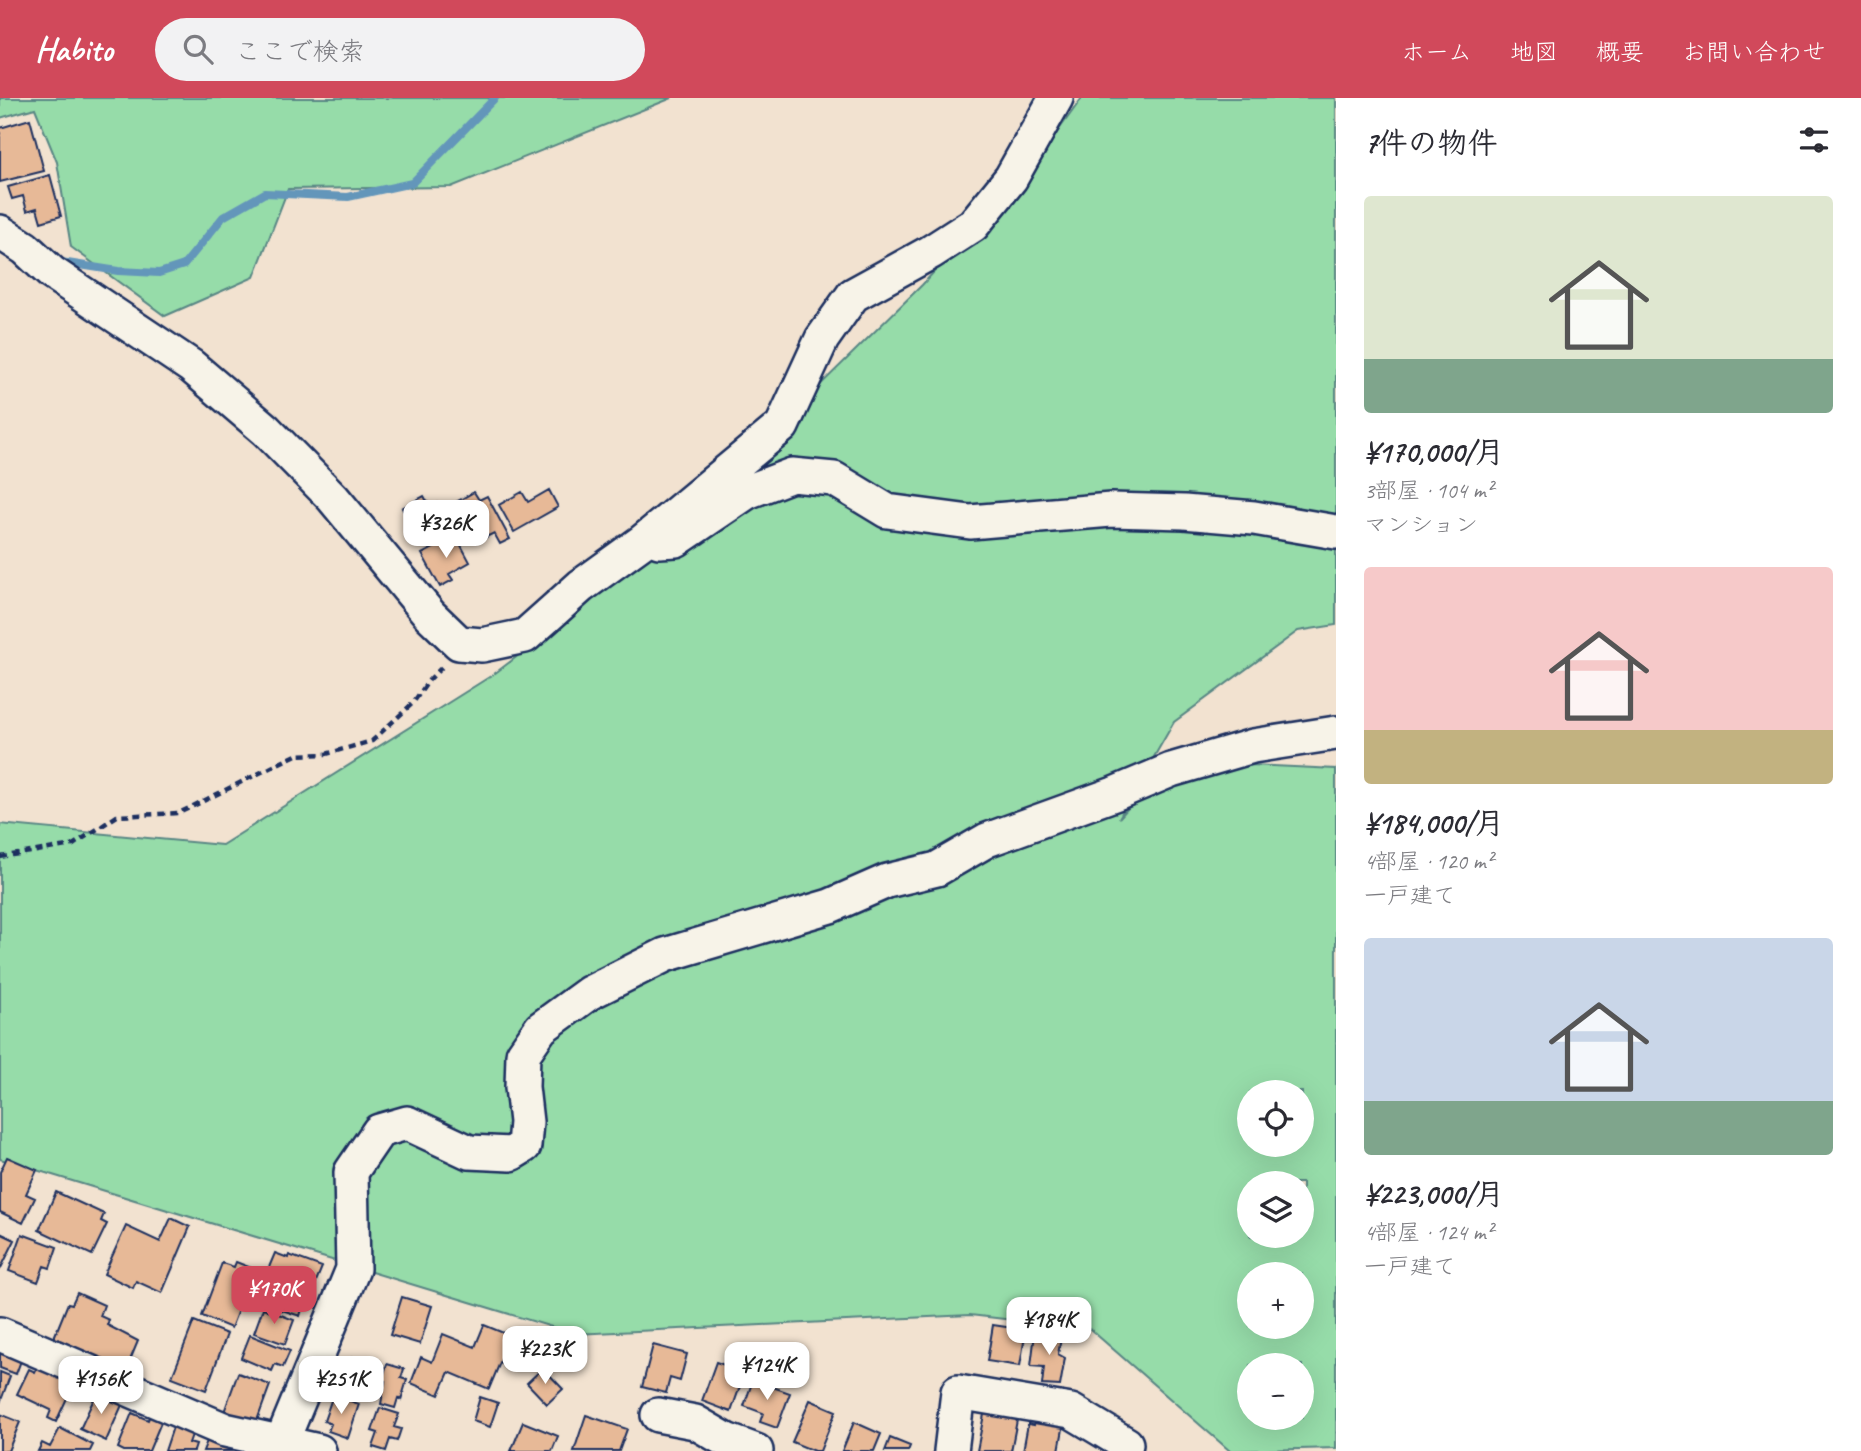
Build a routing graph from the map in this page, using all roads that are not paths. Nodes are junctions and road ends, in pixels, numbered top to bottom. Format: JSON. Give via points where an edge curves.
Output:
{"nodes":[{"id":1,"x":1056,"y":98,"type":"edge"},
{"id":2,"x":0,"y":232,"type":"edge"},
{"id":3,"x":1336,"y":532,"type":"edge"},
{"id":4,"x":642,"y":542,"type":"junction"},
{"id":5,"x":1336,"y":733,"type":"edge"},
{"id":6,"x":0,"y":1334,"type":"edge"},
{"id":7,"x":658,"y":1415,"type":"dead end"},
{"id":8,"x":282,"y":1441,"type":"junction"},
{"id":9,"x":319,"y":1451,"type":"edge"},
{"id":10,"x":756,"y":1451,"type":"edge"},
{"id":11,"x":951,"y":1451,"type":"edge"},
{"id":12,"x":1124,"y":1451,"type":"edge"}],
"edges":[{"from":1,"to":4,"type":"street","via":[[1011,178],[973,225],[853,295],[822,339],[782,426]]},
{"from":2,"to":4,"type":"street","via":[[52,273],[191,366],[266,430],[333,498],[430,615],[459,643],[482,645],[525,636],[581,586]]},
{"from":3,"to":4,"type":"street","via":[[1254,518],[1111,510],[970,522],[887,511],[834,479],[792,475],[747,492],[676,540]]},
{"from":5,"to":8,"type":"street","via":[[1253,746],[1171,769],[987,840],[937,869],[887,881],[830,906],[665,955],[589,993],[541,1028],[523,1054],[524,1146],[511,1154],[469,1152],[407,1124],[379,1131],[351,1171],[353,1269]]},
{"from":6,"to":8,"type":"street","via":[[225,1430]]},
{"from":7,"to":10,"type":"street","via":[[695,1422]]},
{"from":8,"to":9,"type":"street"},
{"from":11,"to":12,"type":"street","via":[[958,1392],[1071,1411],[1126,1444]]}]}
